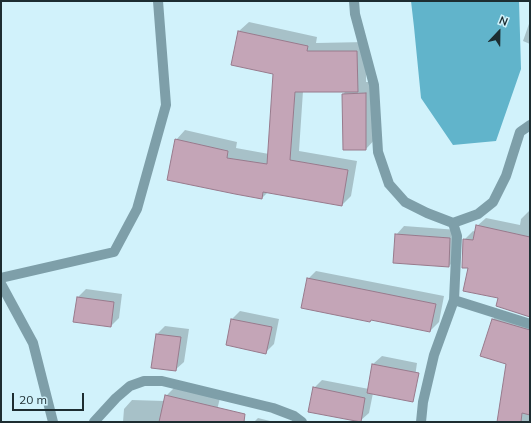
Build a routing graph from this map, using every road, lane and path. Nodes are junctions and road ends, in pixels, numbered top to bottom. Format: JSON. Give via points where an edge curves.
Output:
{"nodes":[{"id":1,"x":158,"y":1,"type":"edge"},
{"id":2,"x":354,"y":1,"type":"edge"},
{"id":3,"x":530,"y":125,"type":"edge"},
{"id":4,"x":453,"y":223,"type":"junction"},
{"id":5,"x":1,"y":278,"type":"edge"},
{"id":6,"x":1,"y":284,"type":"edge"},
{"id":7,"x":454,"y":300,"type":"junction"},
{"id":8,"x":530,"y":324,"type":"edge"},
{"id":9,"x":53,"y":422,"type":"edge"},
{"id":10,"x":94,"y":422,"type":"edge"},
{"id":11,"x":302,"y":422,"type":"edge"},
{"id":12,"x":421,"y":422,"type":"edge"}],
"edges":[{"from":1,"to":5,"type":"street","via":[[166,106],[137,209],[114,252]]},
{"from":2,"to":4,"type":"street","via":[[355,14],[374,85],[378,152],[389,184],[405,202]]},
{"from":3,"to":4,"type":"street","via":[[520,132],[506,176],[493,202],[478,214]]},
{"from":4,"to":7,"type":"street","via":[[457,236]]},
{"from":6,"to":9,"type":"street","via":[[33,343]]},
{"from":7,"to":8,"type":"street"},
{"from":7,"to":12,"type":"street","via":[[434,355]]},
{"from":10,"to":11,"type":"street","via":[[130,386],[144,381],[162,381],[273,408]]}]}
